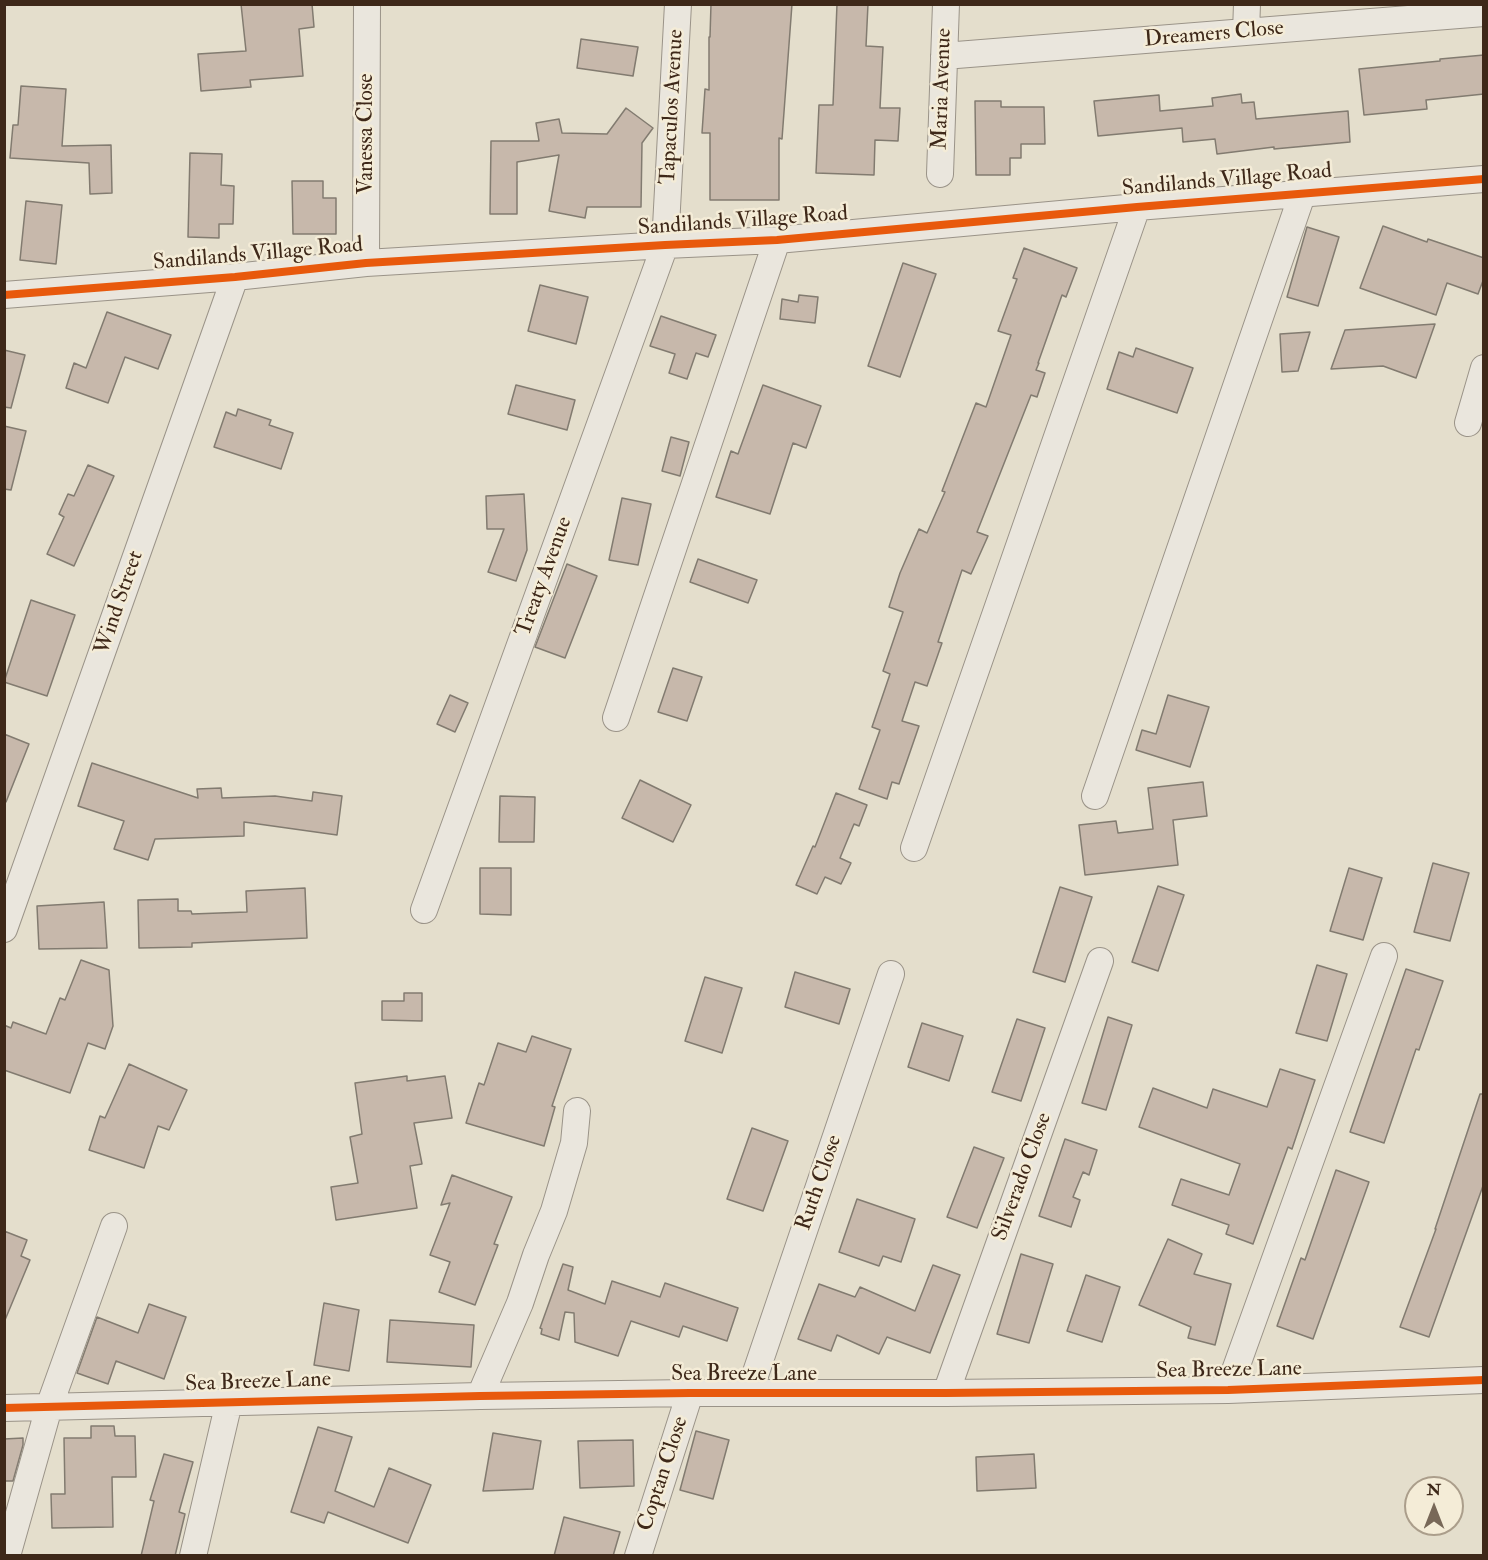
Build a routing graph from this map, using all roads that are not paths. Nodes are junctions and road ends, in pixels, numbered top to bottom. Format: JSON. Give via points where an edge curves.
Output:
{"nodes":[{"id":1,"x":367,"y":4,"type":"edge"},
{"id":2,"x":678,"y":4,"type":"edge"},
{"id":3,"x":946,"y":4,"type":"edge"},
{"id":4,"x":1247,"y":4,"type":"edge"},
{"id":5,"x":1484,"y":13,"type":"edge"},
{"id":6,"x":1246,"y":32,"type":"junction"},
{"id":7,"x":944,"y":56,"type":"junction"},
{"id":8,"x":940,"y":174,"type":"dead end"},
{"id":9,"x":1484,"y":179,"type":"edge"},
{"id":10,"x":1303,"y":192,"type":"junction"},
{"id":11,"x":1137,"y":207,"type":"junction"},
{"id":12,"x":777,"y":240,"type":"junction"},
{"id":13,"x":665,"y":245,"type":"junction"},
{"id":14,"x":366,"y":263,"type":"junction"},
{"id":15,"x":235,"y":277,"type":"junction"},
{"id":16,"x":4,"y":295,"type":"edge"},
{"id":17,"x":1484,"y":368,"type":"edge"},
{"id":18,"x":1468,"y":423,"type":"dead end"},
{"id":19,"x":616,"y":718,"type":"dead end"},
{"id":20,"x":1095,"y":796,"type":"dead end"},
{"id":21,"x":914,"y":848,"type":"dead end"},
{"id":22,"x":424,"y":910,"type":"dead end"},
{"id":23,"x":4,"y":929,"type":"edge"},
{"id":24,"x":1384,"y":956,"type":"dead end"},
{"id":25,"x":1100,"y":961,"type":"dead end"},
{"id":26,"x":891,"y":974,"type":"dead end"},
{"id":27,"x":577,"y":1110,"type":"dead end"},
{"id":28,"x":114,"y":1226,"type":"dead end"},
{"id":29,"x":1484,"y":1380,"type":"edge"},
{"id":30,"x":1228,"y":1390,"type":"junction"},
{"id":31,"x":690,"y":1393,"type":"junction"},
{"id":32,"x":749,"y":1393,"type":"junction"},
{"id":33,"x":946,"y":1393,"type":"junction"},
{"id":34,"x":480,"y":1396,"type":"junction"},
{"id":35,"x":229,"y":1402,"type":"junction"},
{"id":36,"x":49,"y":1407,"type":"junction"},
{"id":37,"x":4,"y":1408,"type":"edge"},
{"id":38,"x":7,"y":1556,"type":"edge"},
{"id":39,"x":193,"y":1556,"type":"edge"},
{"id":40,"x":638,"y":1556,"type":"edge"}],
"edges":[{"from":1,"to":14,"type":"street","name":"Vanessa Close"},
{"from":2,"to":13,"type":"street","name":"Tapaculos Avenue"},
{"from":3,"to":7,"type":"street","name":"Maria Avenue"},
{"from":4,"to":6,"type":"street"},
{"from":5,"to":6,"type":"street","name":"Dreamers Close"},
{"from":6,"to":7,"type":"street","name":"Dreamers Close"},
{"from":7,"to":8,"type":"street","name":"Maria Avenue"},
{"from":9,"to":10,"type":"street","name":"Sandilands Village Road"},
{"from":10,"to":11,"type":"street","name":"Sandilands Village Road"},
{"from":10,"to":20,"type":"street"},
{"from":11,"to":12,"type":"street","name":"Sandilands Village Road"},
{"from":11,"to":21,"type":"street"},
{"from":12,"to":13,"type":"street","name":"Sandilands Village Road"},
{"from":12,"to":19,"type":"street"},
{"from":13,"to":14,"type":"street","name":"Sandilands Village Road"},
{"from":13,"to":22,"type":"street","name":"Treaty Avenue"},
{"from":14,"to":15,"type":"street","name":"Sandilands Village Road"},
{"from":15,"to":16,"type":"street","name":"Sandilands Village Road"},
{"from":15,"to":23,"type":"street","name":"Wind Street"},
{"from":17,"to":18,"type":"street"},
{"from":24,"to":30,"type":"street"},
{"from":25,"to":33,"type":"street","name":"Silverado Close"},
{"from":26,"to":32,"type":"street","name":"Ruth Close"},
{"from":27,"to":34,"type":"street","via":[[574,1143],[554,1211]]},
{"from":28,"to":36,"type":"street"},
{"from":29,"to":30,"type":"street","name":"Sea Breeze Lane"},
{"from":30,"to":33,"type":"street","name":"Sea Breeze Lane"},
{"from":31,"to":32,"type":"street","name":"Sea Breeze Lane"},
{"from":31,"to":34,"type":"street","name":"Sea Breeze Lane"},
{"from":31,"to":40,"type":"street","name":"Coptan Close"},
{"from":32,"to":33,"type":"street","name":"Sea Breeze Lane"},
{"from":34,"to":35,"type":"street","name":"Sea Breeze Lane"},
{"from":35,"to":36,"type":"street","name":"Sea Breeze Lane"},
{"from":35,"to":39,"type":"street"},
{"from":36,"to":37,"type":"street","name":"Sea Breeze Lane"},
{"from":36,"to":38,"type":"street"}]}
